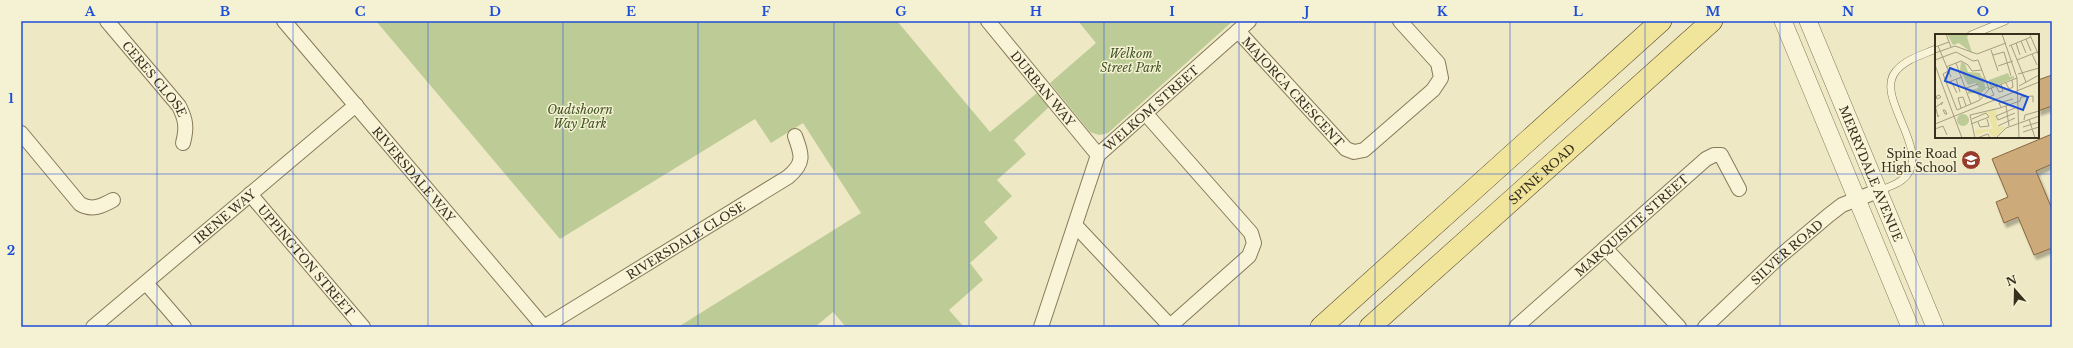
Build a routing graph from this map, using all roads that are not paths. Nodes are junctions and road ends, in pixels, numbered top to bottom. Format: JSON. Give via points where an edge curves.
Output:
{"nodes":[{"id":1,"x":107,"y":21,"type":"edge"},
{"id":2,"x":284,"y":21,"type":"edge"},
{"id":3,"x":988,"y":21,"type":"edge"},
{"id":4,"x":1249,"y":21,"type":"edge"},
{"id":5,"x":1400,"y":21,"type":"edge"},
{"id":6,"x":1661,"y":21,"type":"edge"},
{"id":7,"x":1712,"y":21,"type":"edge"},
{"id":8,"x":1783,"y":21,"type":"edge"},
{"id":9,"x":1808,"y":21,"type":"edge"},
{"id":10,"x":2005,"y":21,"type":"edge"},
{"id":11,"x":1238,"y":31,"type":"junction"},
{"id":12,"x":1973,"y":34,"type":"edge"},
{"id":13,"x":1935,"y":49,"type":"edge"},
{"id":14,"x":356,"y":105,"type":"junction"},
{"id":15,"x":1146,"y":114,"type":"junction"},
{"id":16,"x":21,"y":133,"type":"edge"},
{"id":17,"x":795,"y":136,"type":"dead end"},
{"id":18,"x":183,"y":143,"type":"dead end"},
{"id":19,"x":1098,"y":155,"type":"junction"},
{"id":20,"x":1739,"y":189,"type":"dead end"},
{"id":21,"x":1878,"y":191,"type":"junction"},
{"id":22,"x":250,"y":194,"type":"junction"},
{"id":23,"x":113,"y":200,"type":"dead end"},
{"id":24,"x":1858,"y":200,"type":"junction"},
{"id":25,"x":1075,"y":225,"type":"junction"},
{"id":26,"x":1605,"y":248,"type":"junction"},
{"id":27,"x":146,"y":283,"type":"junction"},
{"id":28,"x":93,"y":327,"type":"edge"},
{"id":29,"x":184,"y":327,"type":"edge"},
{"id":30,"x":363,"y":327,"type":"edge"},
{"id":31,"x":544,"y":327,"type":"edge"},
{"id":32,"x":1041,"y":327,"type":"edge"},
{"id":33,"x":1170,"y":327,"type":"edge"},
{"id":34,"x":1321,"y":327,"type":"edge"},
{"id":35,"x":1370,"y":327,"type":"edge"},
{"id":36,"x":1516,"y":327,"type":"edge"},
{"id":37,"x":1679,"y":327,"type":"edge"},
{"id":38,"x":1704,"y":327,"type":"edge"},
{"id":39,"x":1910,"y":327,"type":"edge"},
{"id":40,"x":1935,"y":327,"type":"edge"}],
"edges":[{"from":1,"to":18,"type":"street","name":"CERES CLOSE","via":[[179,106],[187,129]]},
{"from":2,"to":14,"type":"street","name":"RIVERSDALE WAY"},
{"from":3,"to":19,"type":"street","name":"DURBAN WAY"},
{"from":4,"to":11,"type":"street","name":"WELKOM STREET"},
{"from":5,"to":11,"type":"street","name":"MAJORCA CRESCENT","via":[[1438,63],[1442,73],[1440,83],[1364,150],[1354,152],[1346,149]]},
{"from":6,"to":34,"type":"main road"},
{"from":7,"to":35,"type":"main road","name":"SPINE ROAD"},
{"from":8,"to":24,"type":"street","name":"MERRYDALE AVENUE"},
{"from":9,"to":21,"type":"street","name":"MERRYDALE AVENUE"},
{"from":10,"to":12,"type":"lane"},
{"from":11,"to":15,"type":"street","name":"WELKOM STREET"},
{"from":13,"to":21,"type":"lane","via":[[1907,61],[1895,72],[1890,83],[1913,159],[1908,174],[1900,182]]},
{"from":14,"to":22,"type":"street","name":"IRENE WAY"},
{"from":14,"to":31,"type":"street","name":"RIVERSDALE WAY"},
{"from":15,"to":19,"type":"street","name":"WELKOM STREET"},
{"from":15,"to":33,"type":"street","via":[[1252,233],[1253,238],[1253,248],[1249,256]]},
{"from":16,"to":23,"type":"street","via":[[80,204],[94,208]]},
{"from":17,"to":31,"type":"street","name":"RIVERSDALE CLOSE","via":[[801,160],[799,167],[788,177]]},
{"from":19,"to":25,"type":"street","name":"WELKOM STREET"},
{"from":20,"to":26,"type":"street","name":"MARQUISITE STREET","via":[[1721,155],[1714,155],[1680,180]]},
{"from":21,"to":24,"type":"street","name":"SILVER ROAD"},
{"from":21,"to":40,"type":"street","name":"MERRYDALE AVENUE"},
{"from":22,"to":27,"type":"street","name":"IRENE WAY"},
{"from":22,"to":30,"type":"street","name":"UPPINGTON STREET"},
{"from":24,"to":38,"type":"street","name":"SILVER ROAD","via":[[1842,205],[1802,236]]},
{"from":24,"to":39,"type":"street","name":"MERRYDALE AVENUE"},
{"from":25,"to":32,"type":"street","name":"WELKOM STREET"},
{"from":25,"to":33,"type":"street"},
{"from":26,"to":36,"type":"street","name":"MARQUISITE STREET"},
{"from":26,"to":37,"type":"street"},
{"from":27,"to":28,"type":"street","name":"IRENE WAY"},
{"from":27,"to":29,"type":"street"}]}
